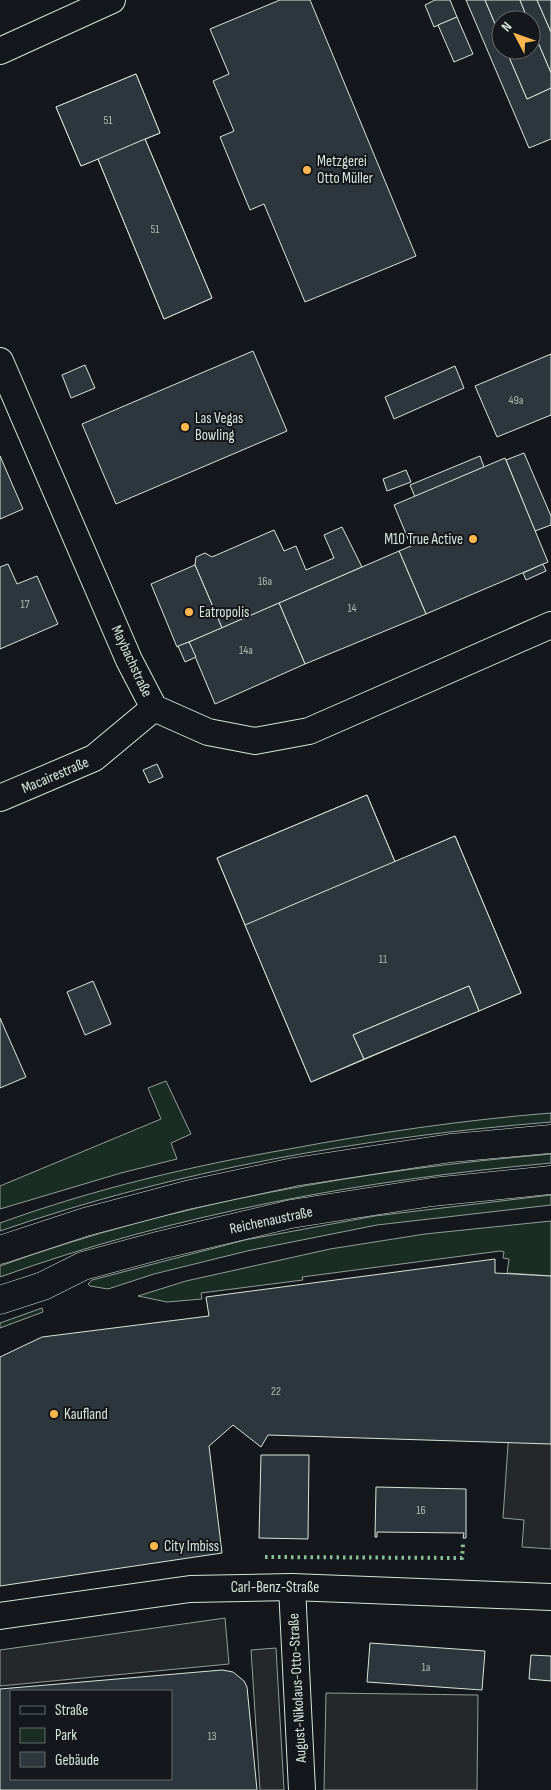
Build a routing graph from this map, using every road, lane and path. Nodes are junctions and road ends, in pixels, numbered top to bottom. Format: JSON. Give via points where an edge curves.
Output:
{"nodes":[{"id":1,"x":112,"y":0,"type":"edge"},
{"id":2,"x":0,"y":51,"type":"edge"},
{"id":3,"x":0,"y":361,"type":"edge"},
{"id":4,"x":551,"y":625,"type":"edge"},
{"id":5,"x":154,"y":708,"type":"junction"},
{"id":6,"x":0,"y":798,"type":"edge"},
{"id":7,"x":551,"y":1139,"type":"edge"},
{"id":8,"x":551,"y":1180,"type":"edge"},
{"id":9,"x":0,"y":1250,"type":"edge"},
{"id":10,"x":0,"y":1300,"type":"edge"},
{"id":11,"x":292,"y":1587,"type":"junction"},
{"id":12,"x":551,"y":1597,"type":"edge"},
{"id":13,"x":0,"y":1616,"type":"edge"},
{"id":14,"x":302,"y":1790,"type":"edge"}],
"edges":[{"from":1,"to":2,"type":"street"},
{"from":3,"to":5,"type":"street","name":"Maybachstraße","via":[[125,651]]},
{"from":4,"to":5,"type":"street","name":"Maybachstraße","via":[[309,731],[255,742],[208,732]]},
{"from":5,"to":6,"type":"street","name":"Macairestraße","via":[[94,758]]},
{"from":7,"to":9,"type":"main road","via":[[451,1148],[294,1172],[178,1197],[85,1222]]},
{"from":8,"to":10,"type":"main road","name":"Reichenaustraße","via":[[432,1192],[291,1214],[83,1266],[43,1286]]},
{"from":11,"to":12,"type":"street","name":"Carl-Benz-Straße"},
{"from":11,"to":13,"type":"street","name":"Carl-Benz-Straße","via":[[190,1589]]},
{"from":11,"to":14,"type":"street","name":"August-Nikolaus-Otto-Straße"}]}
